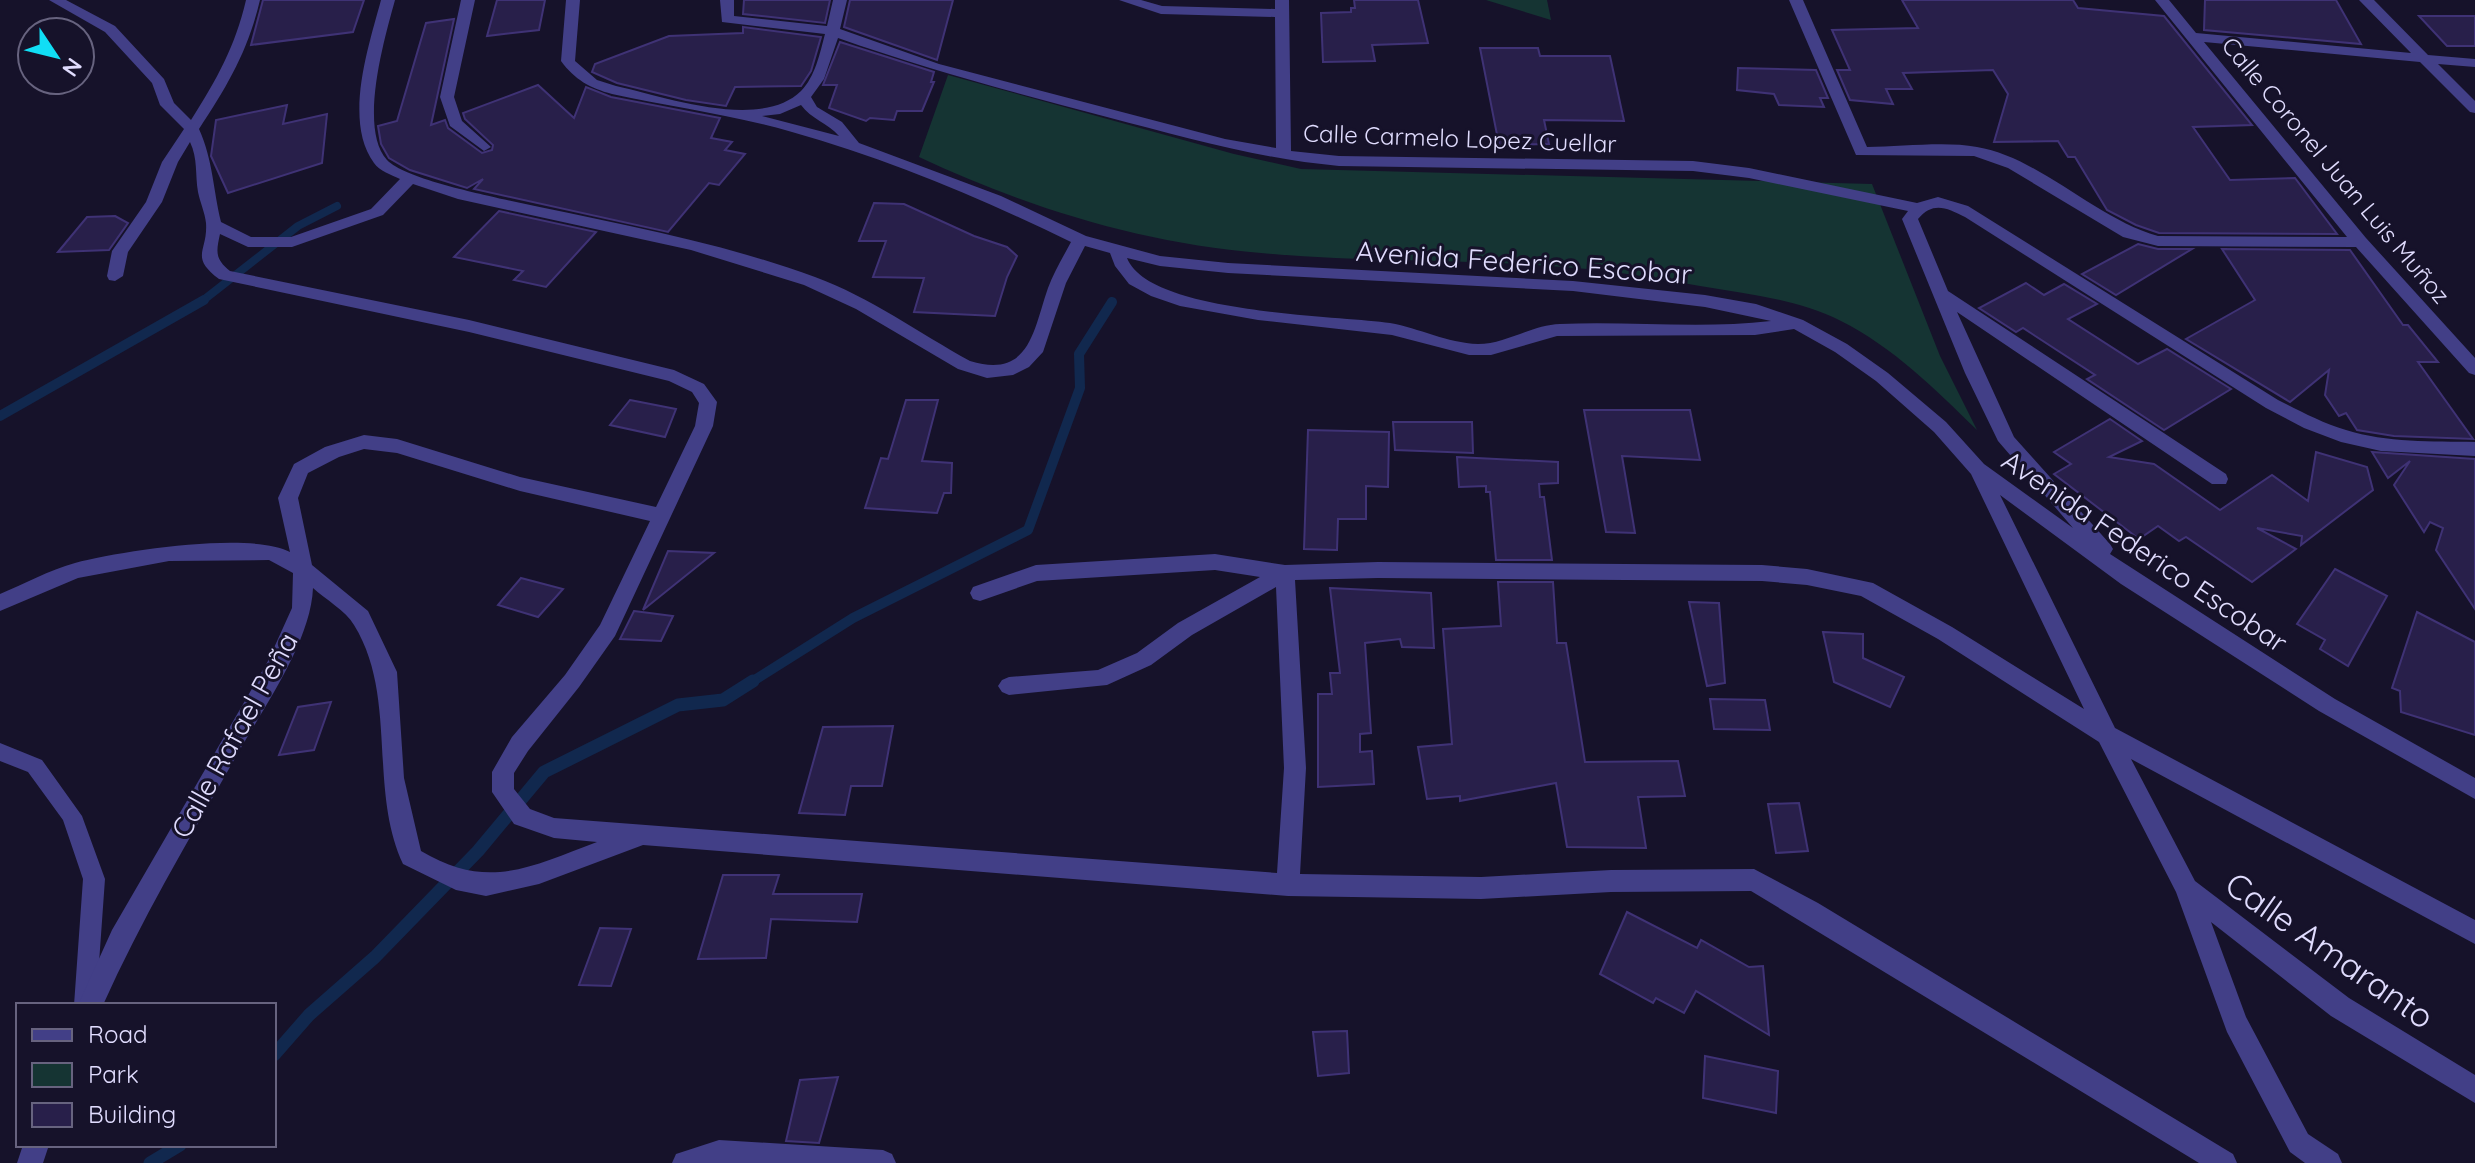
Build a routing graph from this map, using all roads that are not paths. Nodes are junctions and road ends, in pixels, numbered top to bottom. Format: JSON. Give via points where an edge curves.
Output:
{"nodes":[{"id":1,"x":56,"y":0,"type":"edge"},
{"id":2,"x":253,"y":0,"type":"edge"},
{"id":3,"x":388,"y":0,"type":"edge"},
{"id":4,"x":468,"y":0,"type":"edge"},
{"id":5,"x":573,"y":0,"type":"edge"},
{"id":6,"x":727,"y":0,"type":"edge"},
{"id":7,"x":840,"y":0,"type":"edge"},
{"id":8,"x":1126,"y":0,"type":"edge"},
{"id":9,"x":1796,"y":0,"type":"edge"},
{"id":10,"x":2162,"y":0,"type":"edge"},
{"id":11,"x":2366,"y":0,"type":"edge"},
{"id":12,"x":1282,"y":6,"type":"edge"},
{"id":13,"x":832,"y":31,"type":"junction"},
{"id":14,"x":2192,"y":37,"type":"junction"},
{"id":15,"x":2423,"y":57,"type":"junction"},
{"id":16,"x":2475,"y":63,"type":"edge"},
{"id":17,"x":212,"y":97,"type":"junction"},
{"id":18,"x":804,"y":98,"type":"junction"},
{"id":19,"x":167,"y":105,"type":"junction"},
{"id":20,"x":2475,"y":109,"type":"edge"},
{"id":21,"x":719,"y":113,"type":"junction"},
{"id":22,"x":192,"y":129,"type":"junction"},
{"id":23,"x":854,"y":146,"type":"junction"},
{"id":24,"x":484,"y":147,"type":"dead end"},
{"id":25,"x":1284,"y":155,"type":"junction"},
{"id":26,"x":410,"y":178,"type":"junction"},
{"id":27,"x":1917,"y":208,"type":"junction"},
{"id":28,"x":214,"y":225,"type":"junction"},
{"id":29,"x":1080,"y":240,"type":"junction"},
{"id":30,"x":2360,"y":242,"type":"junction"},
{"id":31,"x":1117,"y":249,"type":"junction"},
{"id":32,"x":115,"y":276,"type":"dead end"},
{"id":33,"x":1940,"y":293,"type":"junction"},
{"id":34,"x":1797,"y":324,"type":"junction"},
{"id":35,"x":2475,"y":369,"type":"edge"},
{"id":36,"x":2475,"y":449,"type":"edge"},
{"id":37,"x":1977,"y":469,"type":"junction"},
{"id":38,"x":2219,"y":479,"type":"dead end"},
{"id":39,"x":662,"y":516,"type":"junction"},
{"id":40,"x":303,"y":569,"type":"junction"},
{"id":41,"x":1285,"y":573,"type":"junction"},
{"id":42,"x":2128,"y":578,"type":"junction"},
{"id":43,"x":980,"y":593,"type":"dead end"},
{"id":44,"x":0,"y":603,"type":"edge"},
{"id":45,"x":1009,"y":686,"type":"dead end"},
{"id":46,"x":2107,"y":735,"type":"junction"},
{"id":47,"x":0,"y":752,"type":"edge"},
{"id":48,"x":2475,"y":789,"type":"edge"},
{"id":49,"x":646,"y":834,"type":"junction"},
{"id":50,"x":1288,"y":885,"type":"junction"},
{"id":51,"x":2187,"y":889,"type":"junction"},
{"id":52,"x":2475,"y":933,"type":"edge"},
{"id":53,"x":88,"y":1003,"type":"edge"},
{"id":54,"x":89,"y":1003,"type":"edge"},
{"id":55,"x":2475,"y":1090,"type":"edge"},
{"id":56,"x":685,"y":1163,"type":"edge"},
{"id":57,"x":883,"y":1163,"type":"edge"},
{"id":58,"x":2224,"y":1163,"type":"edge"},
{"id":59,"x":2329,"y":1163,"type":"edge"}],
"edges":[{"from":1,"to":19,"type":"street","via":[[110,29],[159,82]]},
{"from":2,"to":17,"type":"street","via":[[243,41]]},
{"from":3,"to":26,"type":"street","via":[[366,104],[381,163]]},
{"from":4,"to":24,"type":"street","via":[[447,97],[455,123]]},
{"from":5,"to":21,"type":"street","name":"Avenida Federico Escobar","via":[[568,61],[577,73],[612,90]]},
{"from":6,"to":13,"type":"street","name":"Calle Carmelo Lopez Cuellar","via":[[727,19]]},
{"from":7,"to":13,"type":"street"},
{"from":8,"to":12,"type":"street","via":[[1161,10]]},
{"from":9,"to":30,"type":"street","via":[[1861,152],[1976,151],[2013,165],[2129,233],[2158,241]]},
{"from":10,"to":14,"type":"street","name":"Calle Coronel Juan Luis Muñoz"},
{"from":11,"to":15,"type":"street"},
{"from":12,"to":25,"type":"street"},
{"from":13,"to":18,"type":"street","via":[[815,87]]},
{"from":13,"to":25,"type":"street","name":"Calle Carmelo Lopez Cuellar","via":[[934,67]]},
{"from":14,"to":15,"type":"street"},
{"from":14,"to":30,"type":"street","name":"Calle Coronel Juan Luis Muñoz"},
{"from":15,"to":16,"type":"street"},
{"from":15,"to":20,"type":"street"},
{"from":17,"to":19,"type":"street","via":[[185,107]]},
{"from":17,"to":22,"type":"street"},
{"from":18,"to":21,"type":"street","via":[[767,113]]},
{"from":18,"to":23,"type":"street"},
{"from":19,"to":22,"type":"street"},
{"from":21,"to":23,"type":"street","name":"Avenida Federico Escobar"},
{"from":22,"to":28,"type":"street","via":[[204,156]]},
{"from":22,"to":32,"type":"street","via":[[170,162],[154,202],[120,251]]},
{"from":23,"to":29,"type":"street","name":"Avenida Federico Escobar","via":[[995,199]]},
{"from":25,"to":27,"type":"street","name":"Calle Carmelo Lopez Cuellar","via":[[1339,161],[1693,166]]},
{"from":26,"to":28,"type":"street","via":[[377,212],[292,242],[248,242]]},
{"from":26,"to":29,"type":"street","via":[[542,214],[694,246],[810,281],[964,365],[987,372],[1007,371],[1037,348],[1058,283]]},
{"from":27,"to":33,"type":"street","via":[[1910,219]]},
{"from":27,"to":36,"type":"street","name":"Calle Carmelo Lopez Cuellar","via":[[1933,202],[1951,204],[1971,214],[2272,404],[2319,428],[2391,445]]},
{"from":28,"to":39,"type":"street","via":[[208,253],[212,265],[225,275],[469,326],[674,376],[698,388],[708,402],[704,426]]},
{"from":29,"to":31,"type":"street","name":"Avenida Federico Escobar"},
{"from":30,"to":35,"type":"street","name":"Calle Coronel Juan Luis Muñoz"},
{"from":31,"to":34,"type":"street","name":"Avenida Federico Escobar","via":[[1160,261],[1228,268],[1640,293],[1756,310]]},
{"from":31,"to":34,"type":"street","via":[[1120,265],[1137,282],[1161,293],[1233,309],[1392,329],[1450,347],[1502,347],[1557,330]]},
{"from":33,"to":38,"type":"street"},
{"from":33,"to":42,"type":"street","via":[[2007,441]]},
{"from":34,"to":37,"type":"street","name":"Avenida Federico Escobar","via":[[1882,377],[1940,427]]},
{"from":37,"to":42,"type":"street","name":"Avenida Federico Escobar"},
{"from":37,"to":46,"type":"street"},
{"from":39,"to":40,"type":"street","name":"Calle Rafael Peña","via":[[520,484],[397,446],[364,442],[301,469],[288,498]]},
{"from":39,"to":49,"type":"street","via":[[608,630],[503,772],[503,792],[522,817],[554,828]]},
{"from":40,"to":44,"type":"street","via":[[272,552],[169,553],[75,571]]},
{"from":40,"to":49,"type":"street","via":[[361,617],[386,672],[393,778],[411,857],[435,872],[485,885],[519,879]]},
{"from":40,"to":54,"type":"street","name":"Calle Rafael Peña","via":[[302,608],[277,665]]},
{"from":41,"to":43,"type":"street","via":[[1215,562],[1140,565],[1036,573]]},
{"from":41,"to":45,"type":"street","via":[[1185,629],[1144,659],[1100,679]]},
{"from":41,"to":46,"type":"street","via":[[1807,577],[1866,589]]},
{"from":41,"to":50,"type":"street","via":[[1295,768]]},
{"from":42,"to":48,"type":"street","name":"Avenida Federico Escobar","via":[[2327,705]]},
{"from":46,"to":51,"type":"street"},
{"from":46,"to":52,"type":"street"},
{"from":47,"to":53,"type":"lane","via":[[35,766],[72,816],[94,879]]},
{"from":49,"to":50,"type":"street"},
{"from":50,"to":58,"type":"street","via":[[1481,888],[1754,880]]},
{"from":51,"to":55,"type":"street","name":"Calle Amaranto","via":[[2340,1007]]},
{"from":51,"to":59,"type":"street","via":[[2236,1023],[2299,1143]]},
{"from":56,"to":57,"type":"street","via":[[719,1153]]}]}
